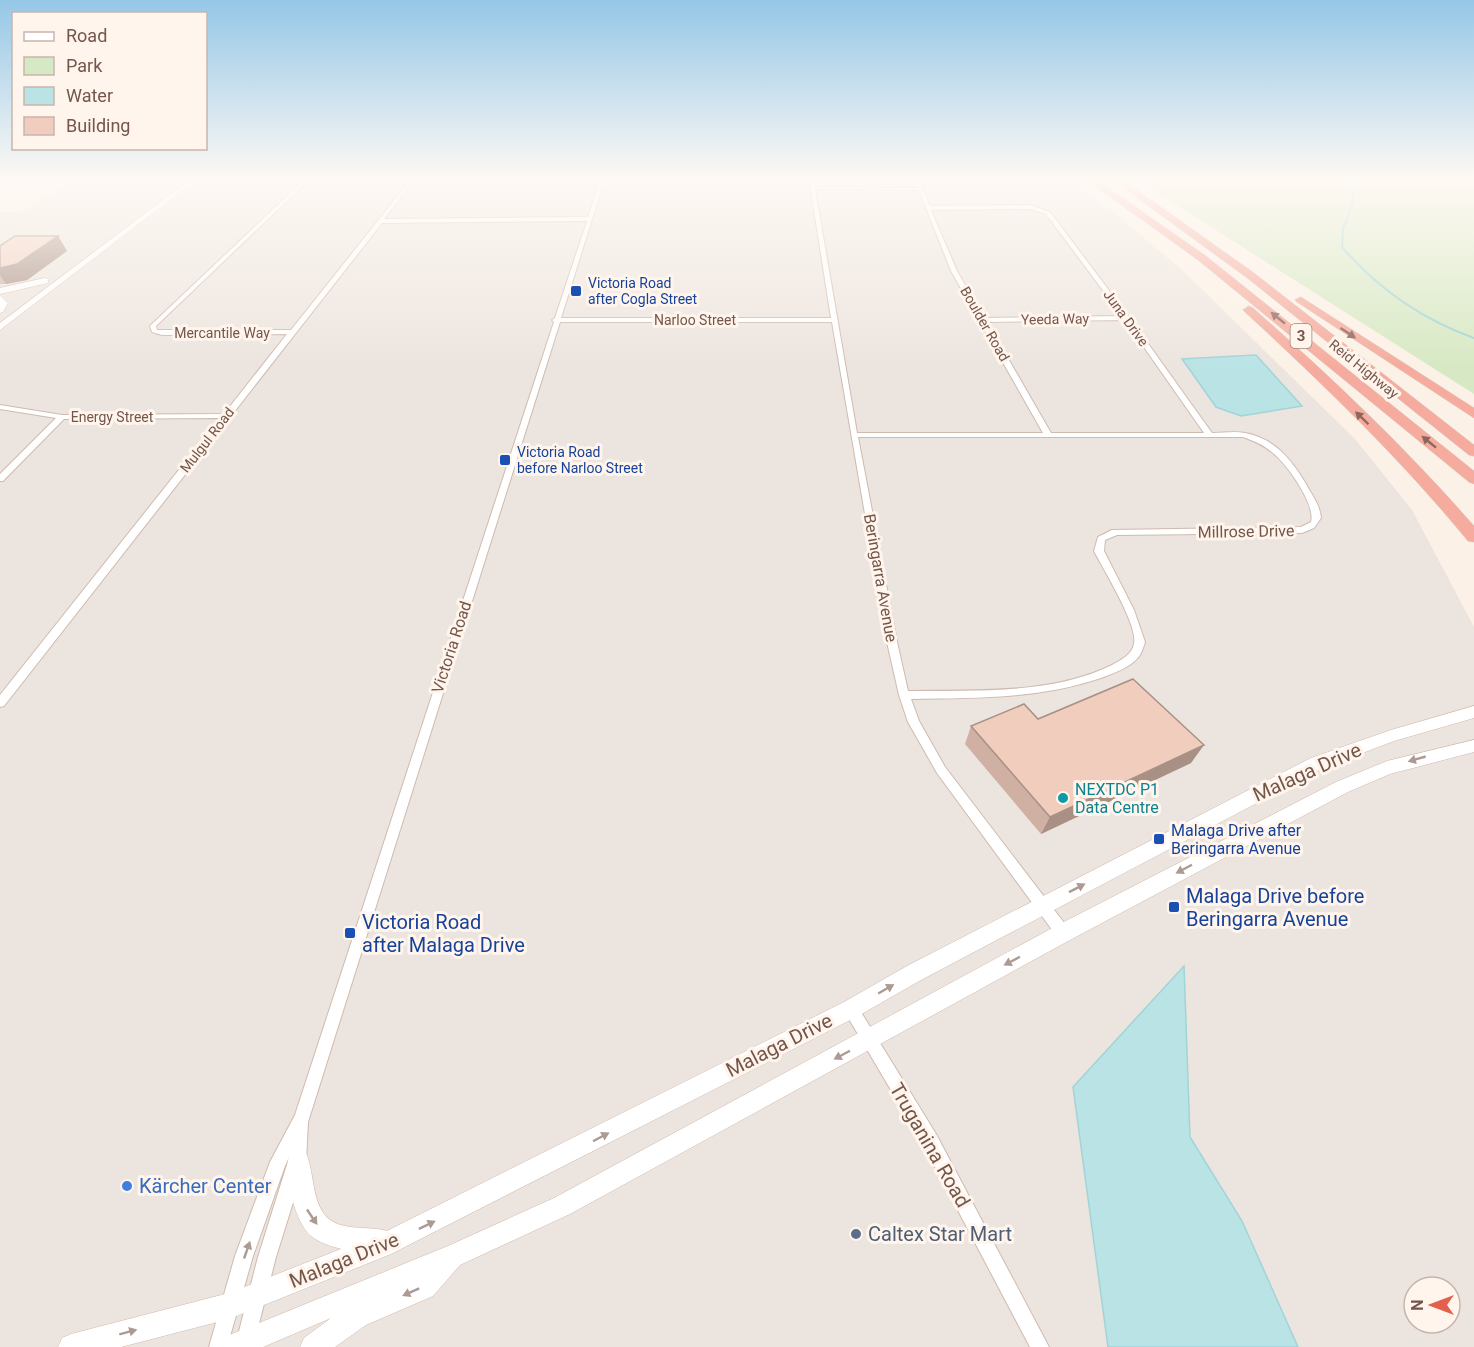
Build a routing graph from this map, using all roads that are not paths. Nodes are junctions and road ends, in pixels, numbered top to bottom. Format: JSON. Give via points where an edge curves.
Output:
{"nodes":[{"id":1,"x":99,"y":241,"type":"edge"},
{"id":2,"x":106,"y":241,"type":"edge"},
{"id":3,"x":243,"y":241,"type":"edge"},
{"id":4,"x":365,"y":241,"type":"edge"},
{"id":5,"x":581,"y":241,"type":"edge"},
{"id":6,"x":822,"y":241,"type":"edge"},
{"id":7,"x":942,"y":241,"type":"edge"},
{"id":8,"x":1069,"y":241,"type":"edge"},
{"id":9,"x":1171,"y":241,"type":"edge"},
{"id":10,"x":1179,"y":241,"type":"edge"},
{"id":11,"x":1203,"y":241,"type":"edge"},
{"id":12,"x":1210,"y":241,"type":"edge"},
{"id":13,"x":45,"y":281,"type":"junction"},
{"id":14,"x":0,"y":291,"type":"edge"},
{"id":15,"x":29,"y":295,"type":"junction"},
{"id":16,"x":0,"y":298,"type":"edge"},
{"id":17,"x":0,"y":312,"type":"edge"},
{"id":18,"x":1127,"y":318,"type":"junction"},
{"id":19,"x":555,"y":320,"type":"junction"},
{"id":20,"x":834,"y":320,"type":"junction"},
{"id":21,"x":983,"y":320,"type":"junction"},
{"id":22,"x":0,"y":327,"type":"edge"},
{"id":23,"x":294,"y":332,"type":"junction"},
{"id":24,"x":0,"y":407,"type":"edge"},
{"id":25,"x":1474,"y":414,"type":"edge"},
{"id":26,"x":225,"y":416,"type":"junction"},
{"id":27,"x":62,"y":417,"type":"junction"},
{"id":28,"x":1048,"y":434,"type":"junction"},
{"id":29,"x":1209,"y":434,"type":"junction"},
{"id":30,"x":854,"y":435,"type":"junction"},
{"id":31,"x":1474,"y":452,"type":"edge"},
{"id":32,"x":0,"y":479,"type":"edge"},
{"id":33,"x":1474,"y":479,"type":"edge"},
{"id":34,"x":1474,"y":537,"type":"edge"},
{"id":35,"x":904,"y":694,"type":"junction"},
{"id":36,"x":0,"y":703,"type":"edge"},
{"id":37,"x":1474,"y":712,"type":"edge"},
{"id":38,"x":1474,"y":746,"type":"edge"},
{"id":39,"x":1043,"y":906,"type":"junction"},
{"id":40,"x":1063,"y":933,"type":"junction"},
{"id":41,"x":851,"y":1009,"type":"junction"},
{"id":42,"x":870,"y":1041,"type":"junction"},
{"id":43,"x":302,"y":1118,"type":"junction"},
{"id":44,"x":298,"y":1161,"type":"junction"},
{"id":45,"x":391,"y":1242,"type":"junction"},
{"id":46,"x":455,"y":1255,"type":"junction"},
{"id":47,"x":256,"y":1296,"type":"junction"},
{"id":48,"x":229,"y":1306,"type":"junction"},
{"id":49,"x":240,"y":1345,"type":"edge"},
{"id":50,"x":71,"y":1347,"type":"edge"},
{"id":51,"x":218,"y":1347,"type":"edge"},
{"id":52,"x":313,"y":1347,"type":"edge"},
{"id":53,"x":1040,"y":1347,"type":"edge"}],
"edges":[{"from":1,"to":13,"type":"main road"},
{"from":2,"to":15,"type":"main road"},
{"from":3,"to":23,"type":"street","name":"Mercantile Way","via":[[153,326],[154,331]]},
{"from":4,"to":23,"type":"street","name":"Mulgul Road"},
{"from":5,"to":19,"type":"street","name":"Victoria Road"},
{"from":6,"to":20,"type":"street","name":"Beringarra Avenue"},
{"from":7,"to":21,"type":"street","name":"Boulder Road"},
{"from":8,"to":18,"type":"street","name":"Juna Drive"},
{"from":34,"to":9,"type":"highway","one_way":true,"via":[[1423,478]]},
{"from":33,"to":10,"type":"highway","name":"Reid Highway","number":"3","one_way":true},
{"from":11,"to":31,"type":"highway","name":"Reid Highway","number":"3"},
{"from":12,"to":25,"type":"highway","one_way":true},
{"from":13,"to":14,"type":"main road"},
{"from":13,"to":15,"type":"main road"},
{"from":14,"to":15,"type":"main road"},
{"from":15,"to":16,"type":"main road"},
{"from":15,"to":17,"type":"main road"},
{"from":15,"to":22,"type":"main road"},
{"from":16,"to":17,"type":"main road","via":[[4,303]]},
{"from":18,"to":21,"type":"street","name":"Yeeda Way"},
{"from":18,"to":29,"type":"street","name":"Juna Drive"},
{"from":19,"to":20,"type":"street","name":"Narloo Street"},
{"from":19,"to":43,"type":"street","name":"Victoria Road"},
{"from":20,"to":30,"type":"street","name":"Beringarra Avenue"},
{"from":21,"to":28,"type":"street","name":"Boulder Road"},
{"from":23,"to":26,"type":"street","name":"Mulgul Road"},
{"from":24,"to":27,"type":"street","name":"Energy Street"},
{"from":26,"to":27,"type":"street","name":"Energy Street"},
{"from":26,"to":36,"type":"street","name":"Mulgul Road"},
{"from":27,"to":32,"type":"street"},
{"from":28,"to":29,"type":"street","name":"Millrose Drive"},
{"from":28,"to":30,"type":"street","name":"Millrose Drive"},
{"from":29,"to":35,"type":"street","name":"Millrose Drive","via":[[1244,435],[1278,449],[1314,505],[1317,522],[1312,528],[1114,532],[1101,539],[1099,551],[1140,643],[1137,654],[1125,664],[1057,686],[1017,692]]},
{"from":30,"to":35,"type":"street","name":"Beringarra Avenue"},
{"from":35,"to":39,"type":"street","name":"Beringarra Avenue","via":[[925,745],[941,770]]},
{"from":39,"to":37,"type":"main road","name":"Malaga Drive","one_way":true,"via":[[1317,764],[1391,736]]},
{"from":38,"to":40,"type":"main road","name":"Malaga Drive","one_way":true,"via":[[1387,768],[1342,787]]},
{"from":39,"to":40,"type":"street","name":"Beringarra Avenue"},
{"from":41,"to":39,"type":"main road","name":"Malaga Drive","one_way":true},
{"from":40,"to":42,"type":"main road","name":"Malaga Drive","one_way":true},
{"from":41,"to":42,"type":"street","name":"Truganina Road"},
{"from":45,"to":41,"type":"main road","name":"Malaga Drive","one_way":true},
{"from":42,"to":46,"type":"main road","name":"Malaga Drive","one_way":true,"via":[[562,1206]]},
{"from":42,"to":53,"type":"street","name":"Truganina Road","via":[[930,1140]]},
{"from":43,"to":44,"type":"street","name":"Victoria Road"},
{"from":48,"to":43,"type":"street","name":"Victoria Road","one_way":true,"via":[[278,1162]]},
{"from":44,"to":45,"type":"main road","one_way":true,"via":[[302,1196],[309,1216],[322,1230],[336,1238]]},
{"from":44,"to":47,"type":"street","name":"Victoria Road"},
{"from":45,"to":47,"type":"main road","name":"Malaga Drive"},
{"from":46,"to":49,"type":"main road","name":"Malaga Drive"},
{"from":46,"to":52,"type":"main road","one_way":true,"via":[[424,1287],[357,1316]]},
{"from":47,"to":48,"type":"main road","name":"Malaga Drive"},
{"from":47,"to":49,"type":"street","name":"Victoria Road"},
{"from":50,"to":48,"type":"main road","name":"Malaga Drive","one_way":true},
{"from":48,"to":51,"type":"street","name":"Victoria Road"}]}
